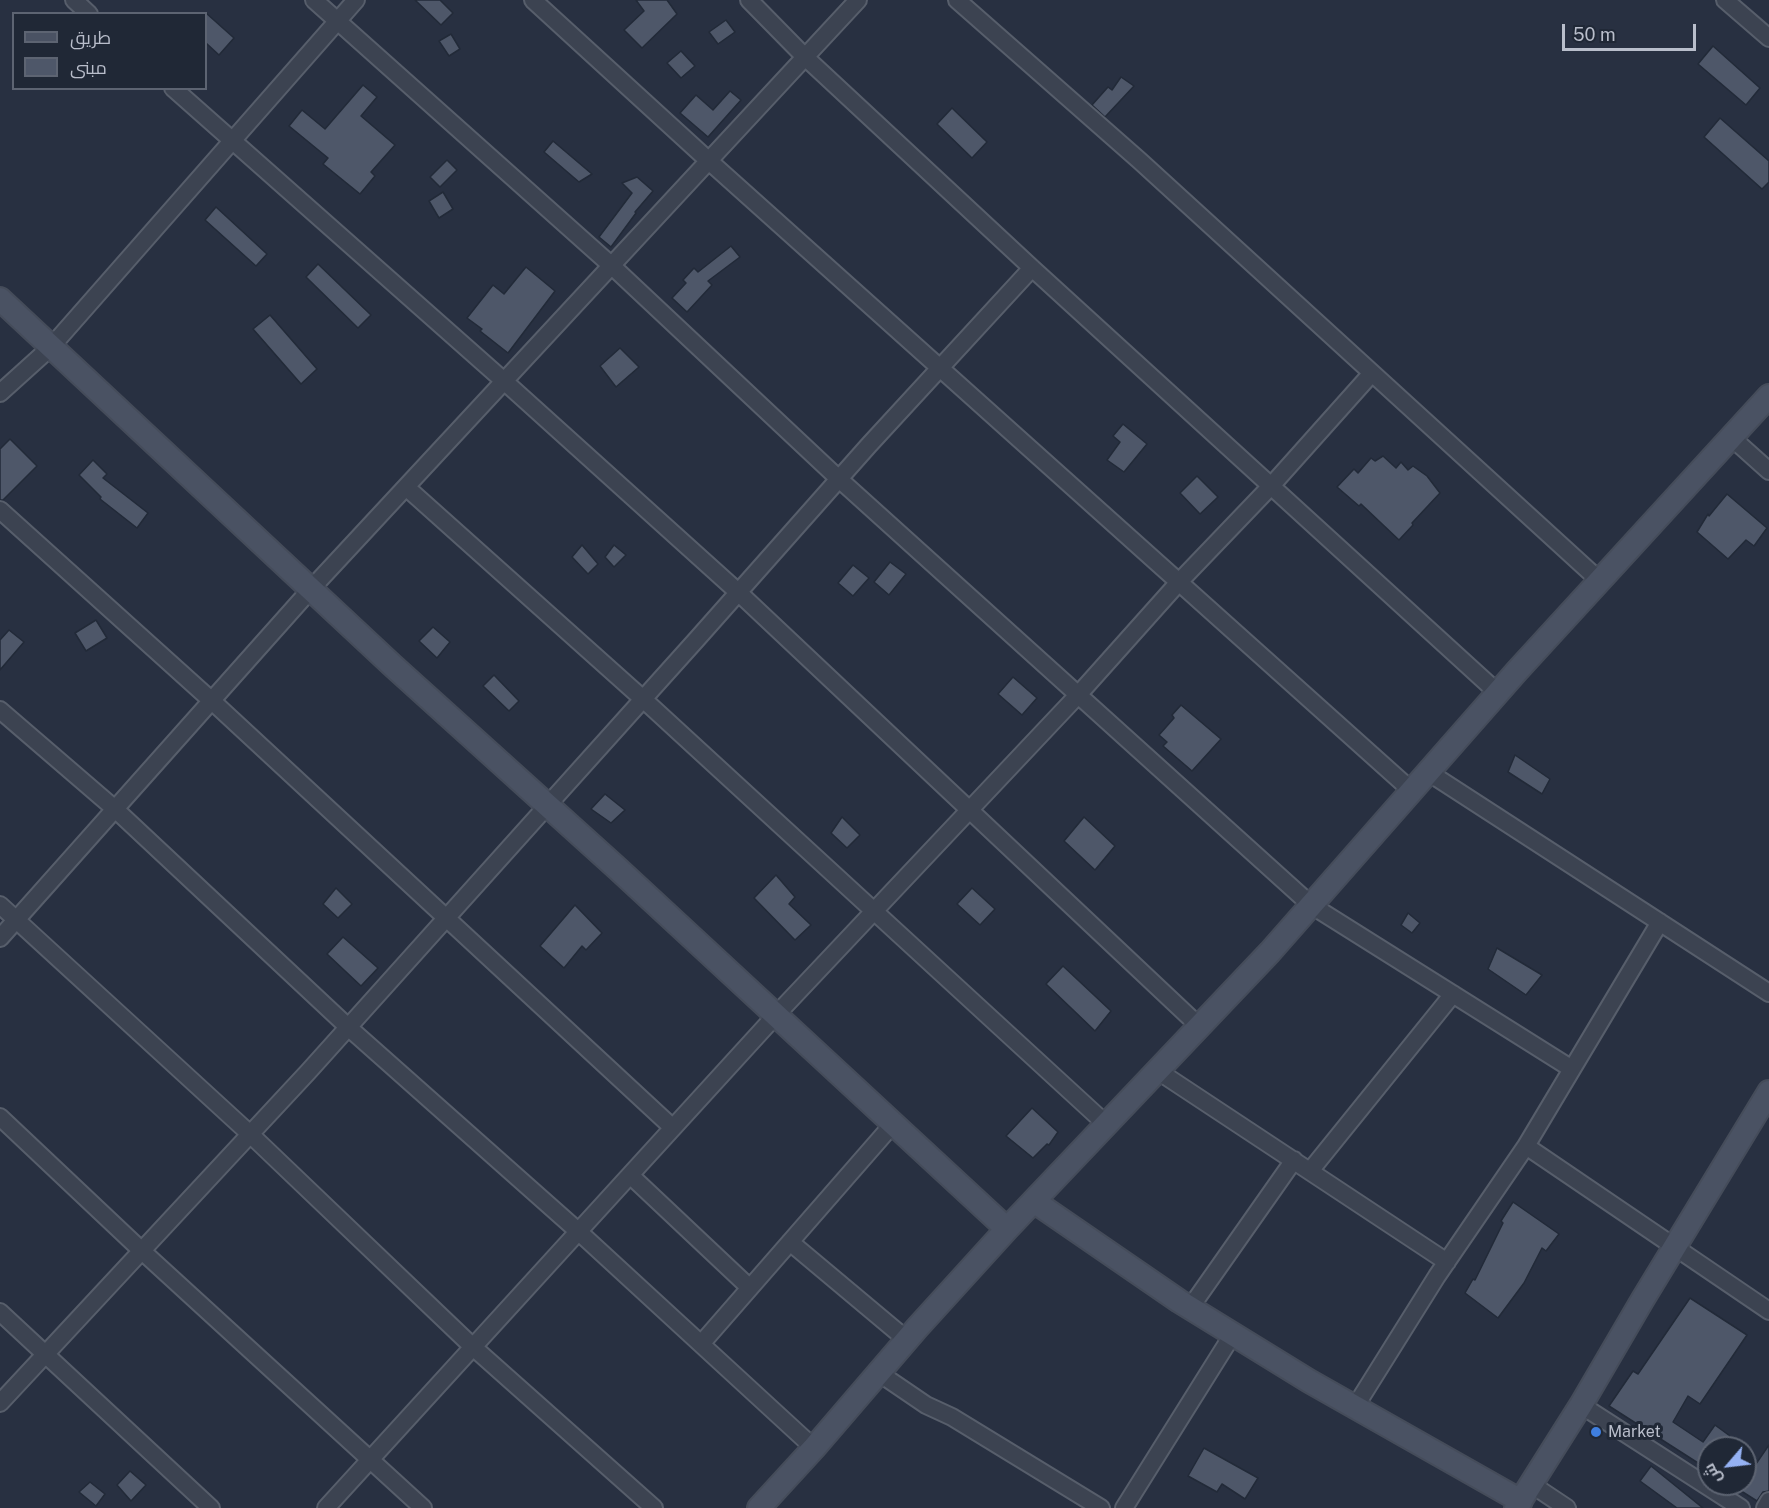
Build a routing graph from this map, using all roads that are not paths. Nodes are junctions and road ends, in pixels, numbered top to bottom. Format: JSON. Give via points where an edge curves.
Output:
{"nodes":[{"id":1,"x":74,"y":0,"type":"edge"},
{"id":2,"x":314,"y":0,"type":"edge"},
{"id":3,"x":356,"y":0,"type":"edge"},
{"id":4,"x":533,"y":0,"type":"edge"},
{"id":5,"x":749,"y":0,"type":"edge"},
{"id":6,"x":858,"y":0,"type":"edge"},
{"id":7,"x":957,"y":0,"type":"edge"},
{"id":8,"x":1725,"y":0,"type":"edge"},
{"id":9,"x":87,"y":12,"type":"edge"},
{"id":10,"x":338,"y":20,"type":"junction"},
{"id":11,"x":1769,"y":38,"type":"edge"},
{"id":12,"x":805,"y":57,"type":"junction"},
{"id":13,"x":175,"y":90,"type":"edge"},
{"id":14,"x":232,"y":142,"type":"junction"},
{"id":15,"x":709,"y":161,"type":"junction"},
{"id":16,"x":612,"y":266,"type":"junction"},
{"id":17,"x":1032,"y":268,"type":"junction"},
{"id":18,"x":0,"y":299,"type":"edge"},
{"id":19,"x":51,"y":347,"type":"junction"},
{"id":20,"x":940,"y":367,"type":"junction"},
{"id":21,"x":1372,"y":373,"type":"junction"},
{"id":22,"x":504,"y":381,"type":"junction"},
{"id":23,"x":0,"y":393,"type":"edge"},
{"id":24,"x":1769,"y":396,"type":"edge"},
{"id":25,"x":1731,"y":437,"type":"junction"},
{"id":26,"x":1769,"y":471,"type":"edge"},
{"id":27,"x":839,"y":479,"type":"junction"},
{"id":28,"x":1270,"y":486,"type":"junction"},
{"id":29,"x":406,"y":487,"type":"junction"},
{"id":30,"x":0,"y":510,"type":"edge"},
{"id":31,"x":1600,"y":581,"type":"junction"},
{"id":32,"x":1179,"y":582,"type":"junction"},
{"id":33,"x":311,"y":589,"type":"junction"},
{"id":34,"x":738,"y":592,"type":"junction"},
{"id":35,"x":1498,"y":693,"type":"junction"},
{"id":36,"x":1078,"y":695,"type":"junction"},
{"id":37,"x":643,"y":699,"type":"junction"},
{"id":38,"x":212,"y":701,"type":"junction"},
{"id":39,"x":0,"y":710,"type":"edge"},
{"id":40,"x":1428,"y":772,"type":"junction"},
{"id":41,"x":1412,"y":791,"type":"junction"},
{"id":42,"x":547,"y":805,"type":"junction"},
{"id":43,"x":115,"y":809,"type":"junction"},
{"id":44,"x":969,"y":810,"type":"junction"},
{"id":45,"x":0,"y":905,"type":"edge"},
{"id":46,"x":1311,"y":905,"type":"junction"},
{"id":47,"x":873,"y":910,"type":"junction"},
{"id":48,"x":447,"y":917,"type":"junction"},
{"id":49,"x":16,"y":920,"type":"junction"},
{"id":50,"x":1660,"y":922,"type":"junction"},
{"id":51,"x":0,"y":939,"type":"edge"},
{"id":52,"x":1769,"y":993,"type":"edge"},
{"id":53,"x":1453,"y":994,"type":"junction"},
{"id":54,"x":776,"y":1015,"type":"junction"},
{"id":55,"x":348,"y":1027,"type":"junction"},
{"id":56,"x":1200,"y":1027,"type":"junction"},
{"id":57,"x":1572,"y":1069,"type":"junction"},
{"id":58,"x":1158,"y":1071,"type":"junction"},
{"id":59,"x":1766,"y":1103,"type":"edge"},
{"id":60,"x":0,"y":1117,"type":"edge"},
{"id":61,"x":893,"y":1124,"type":"junction"},
{"id":62,"x":1107,"y":1125,"type":"junction"},
{"id":63,"x":673,"y":1128,"type":"junction"},
{"id":64,"x":250,"y":1134,"type":"junction"},
{"id":65,"x":1526,"y":1146,"type":"junction"},
{"id":66,"x":1294,"y":1160,"type":"junction"},
{"id":67,"x":1310,"y":1171,"type":"junction"},
{"id":68,"x":630,"y":1175,"type":"junction"},
{"id":69,"x":1035,"y":1202,"type":"junction"},
{"id":70,"x":1007,"y":1229,"type":"junction"},
{"id":71,"x":579,"y":1232,"type":"junction"},
{"id":72,"x":790,"y":1242,"type":"junction"},
{"id":73,"x":1674,"y":1247,"type":"junction"},
{"id":74,"x":142,"y":1251,"type":"junction"},
{"id":75,"x":1447,"y":1262,"type":"junction"},
{"id":76,"x":750,"y":1288,"type":"junction"},
{"id":77,"x":1190,"y":1308,"type":"junction"},
{"id":78,"x":1769,"y":1311,"type":"edge"},
{"id":79,"x":0,"y":1312,"type":"edge"},
{"id":80,"x":1233,"y":1334,"type":"junction"},
{"id":81,"x":907,"y":1340,"type":"junction"},
{"id":82,"x":701,"y":1344,"type":"junction"},
{"id":83,"x":473,"y":1347,"type":"junction"},
{"id":84,"x":45,"y":1354,"type":"junction"},
{"id":85,"x":879,"y":1374,"type":"junction"},
{"id":86,"x":0,"y":1403,"type":"edge"},
{"id":87,"x":1581,"y":1405,"type":"junction"},
{"id":88,"x":1355,"y":1407,"type":"junction"},
{"id":89,"x":814,"y":1448,"type":"junction"},
{"id":90,"x":371,"y":1459,"type":"junction"},
{"id":91,"x":1523,"y":1498,"type":"edge"},
{"id":92,"x":1769,"y":1501,"type":"edge"},
{"id":93,"x":212,"y":1508,"type":"edge"},
{"id":94,"x":326,"y":1508,"type":"edge"},
{"id":95,"x":423,"y":1508,"type":"edge"},
{"id":96,"x":654,"y":1508,"type":"edge"},
{"id":97,"x":759,"y":1508,"type":"edge"},
{"id":98,"x":1100,"y":1508,"type":"edge"},
{"id":99,"x":1124,"y":1508,"type":"edge"},
{"id":100,"x":1568,"y":1508,"type":"edge"},
{"id":101,"x":1741,"y":1508,"type":"edge"},
{"id":102,"x":1765,"y":1508,"type":"edge"}],
"edges":[{"from":1,"to":9,"type":"street"},
{"from":2,"to":10,"type":"street"},
{"from":3,"to":10,"type":"street"},
{"from":4,"to":15,"type":"street"},
{"from":5,"to":12,"type":"street"},
{"from":6,"to":12,"type":"street"},
{"from":7,"to":21,"type":"street"},
{"from":8,"to":11,"type":"street"},
{"from":10,"to":14,"type":"street"},
{"from":10,"to":16,"type":"street"},
{"from":12,"to":15,"type":"street"},
{"from":12,"to":17,"type":"street"},
{"from":13,"to":14,"type":"street"},
{"from":14,"to":19,"type":"street"},
{"from":14,"to":22,"type":"street"},
{"from":15,"to":16,"type":"street"},
{"from":15,"to":20,"type":"street"},
{"from":16,"to":22,"type":"street"},
{"from":16,"to":27,"type":"street"},
{"from":17,"to":20,"type":"street"},
{"from":17,"to":28,"type":"street"},
{"from":18,"to":19,"type":"street"},
{"from":19,"to":23,"type":"street"},
{"from":19,"to":33,"type":"street"},
{"from":20,"to":27,"type":"street"},
{"from":20,"to":32,"type":"street"},
{"from":21,"to":28,"type":"street"},
{"from":21,"to":31,"type":"street"},
{"from":22,"to":29,"type":"street"},
{"from":22,"to":34,"type":"street"},
{"from":24,"to":25,"type":"street"},
{"from":25,"to":26,"type":"street"},
{"from":25,"to":31,"type":"street"},
{"from":27,"to":34,"type":"street"},
{"from":27,"to":36,"type":"street"},
{"from":28,"to":32,"type":"street"},
{"from":28,"to":35,"type":"street"},
{"from":29,"to":33,"type":"street"},
{"from":29,"to":37,"type":"street"},
{"from":30,"to":38,"type":"street"},
{"from":31,"to":35,"type":"street"},
{"from":32,"to":36,"type":"street"},
{"from":32,"to":41,"type":"street"},
{"from":33,"to":38,"type":"street"},
{"from":33,"to":42,"type":"street"},
{"from":34,"to":37,"type":"street"},
{"from":34,"to":44,"type":"street"},
{"from":35,"to":40,"type":"street"},
{"from":36,"to":44,"type":"street"},
{"from":36,"to":46,"type":"street"},
{"from":37,"to":42,"type":"street"},
{"from":37,"to":47,"type":"street"},
{"from":38,"to":43,"type":"street"},
{"from":38,"to":48,"type":"street"},
{"from":39,"to":43,"type":"street"},
{"from":40,"to":41,"type":"street"},
{"from":40,"to":50,"type":"street"},
{"from":41,"to":46,"type":"street"},
{"from":42,"to":48,"type":"street"},
{"from":42,"to":54,"type":"street"},
{"from":43,"to":49,"type":"street"},
{"from":43,"to":55,"type":"street"},
{"from":44,"to":47,"type":"street"},
{"from":44,"to":56,"type":"street"},
{"from":45,"to":49,"type":"street"},
{"from":46,"to":53,"type":"street"},
{"from":46,"to":56,"type":"street"},
{"from":47,"to":54,"type":"street"},
{"from":47,"to":62,"type":"street"},
{"from":48,"to":55,"type":"street"},
{"from":48,"to":63,"type":"street"},
{"from":49,"to":51,"type":"street"},
{"from":49,"to":64,"type":"street"},
{"from":50,"to":52,"type":"street"},
{"from":50,"to":57,"type":"street"},
{"from":53,"to":57,"type":"street"},
{"from":53,"to":67,"type":"street"},
{"from":54,"to":61,"type":"street"},
{"from":54,"to":63,"type":"street"},
{"from":55,"to":64,"type":"street"},
{"from":55,"to":71,"type":"street"},
{"from":56,"to":58,"type":"street"},
{"from":57,"to":65,"type":"street"},
{"from":58,"to":62,"type":"street"},
{"from":58,"to":66,"type":"street"},
{"from":59,"to":73,"type":"street"},
{"from":60,"to":74,"type":"street"},
{"from":61,"to":70,"type":"street"},
{"from":61,"to":72,"type":"street"},
{"from":62,"to":69,"type":"street"},
{"from":63,"to":68,"type":"street"},
{"from":64,"to":74,"type":"street"},
{"from":64,"to":83,"type":"street"},
{"from":65,"to":73,"type":"street"},
{"from":65,"to":75,"type":"street"},
{"from":66,"to":67,"type":"street"},
{"from":66,"to":77,"type":"street"},
{"from":67,"to":75,"type":"street"},
{"from":68,"to":71,"type":"street"},
{"from":68,"to":76,"type":"street"},
{"from":69,"to":70,"type":"street"},
{"from":69,"to":77,"type":"street"},
{"from":70,"to":81,"type":"street"},
{"from":71,"to":82,"type":"street"},
{"from":71,"to":83,"type":"street"},
{"from":72,"to":76,"type":"street"},
{"from":72,"to":81,"type":"street"},
{"from":73,"to":78,"type":"street"},
{"from":73,"to":87,"type":"street"},
{"from":74,"to":84,"type":"street"},
{"from":74,"to":90,"type":"street"},
{"from":75,"to":88,"type":"street"},
{"from":76,"to":82,"type":"street"},
{"from":77,"to":80,"type":"street"},
{"from":79,"to":84,"type":"street"},
{"from":80,"to":88,"type":"street"},
{"from":80,"to":99,"type":"street"},
{"from":81,"to":85,"type":"street"},
{"from":82,"to":89,"type":"street"},
{"from":83,"to":90,"type":"street"},
{"from":83,"to":96,"type":"street"},
{"from":84,"to":86,"type":"street"},
{"from":84,"to":93,"type":"street"},
{"from":85,"to":89,"type":"street"},
{"from":85,"to":98,"type":"street"},
{"from":87,"to":91,"type":"street"},
{"from":87,"to":101,"type":"street"},
{"from":88,"to":91,"type":"street"},
{"from":89,"to":97,"type":"street"},
{"from":90,"to":94,"type":"street"},
{"from":90,"to":95,"type":"street"},
{"from":91,"to":100,"type":"street"},
{"from":92,"to":102,"type":"street"}]}
